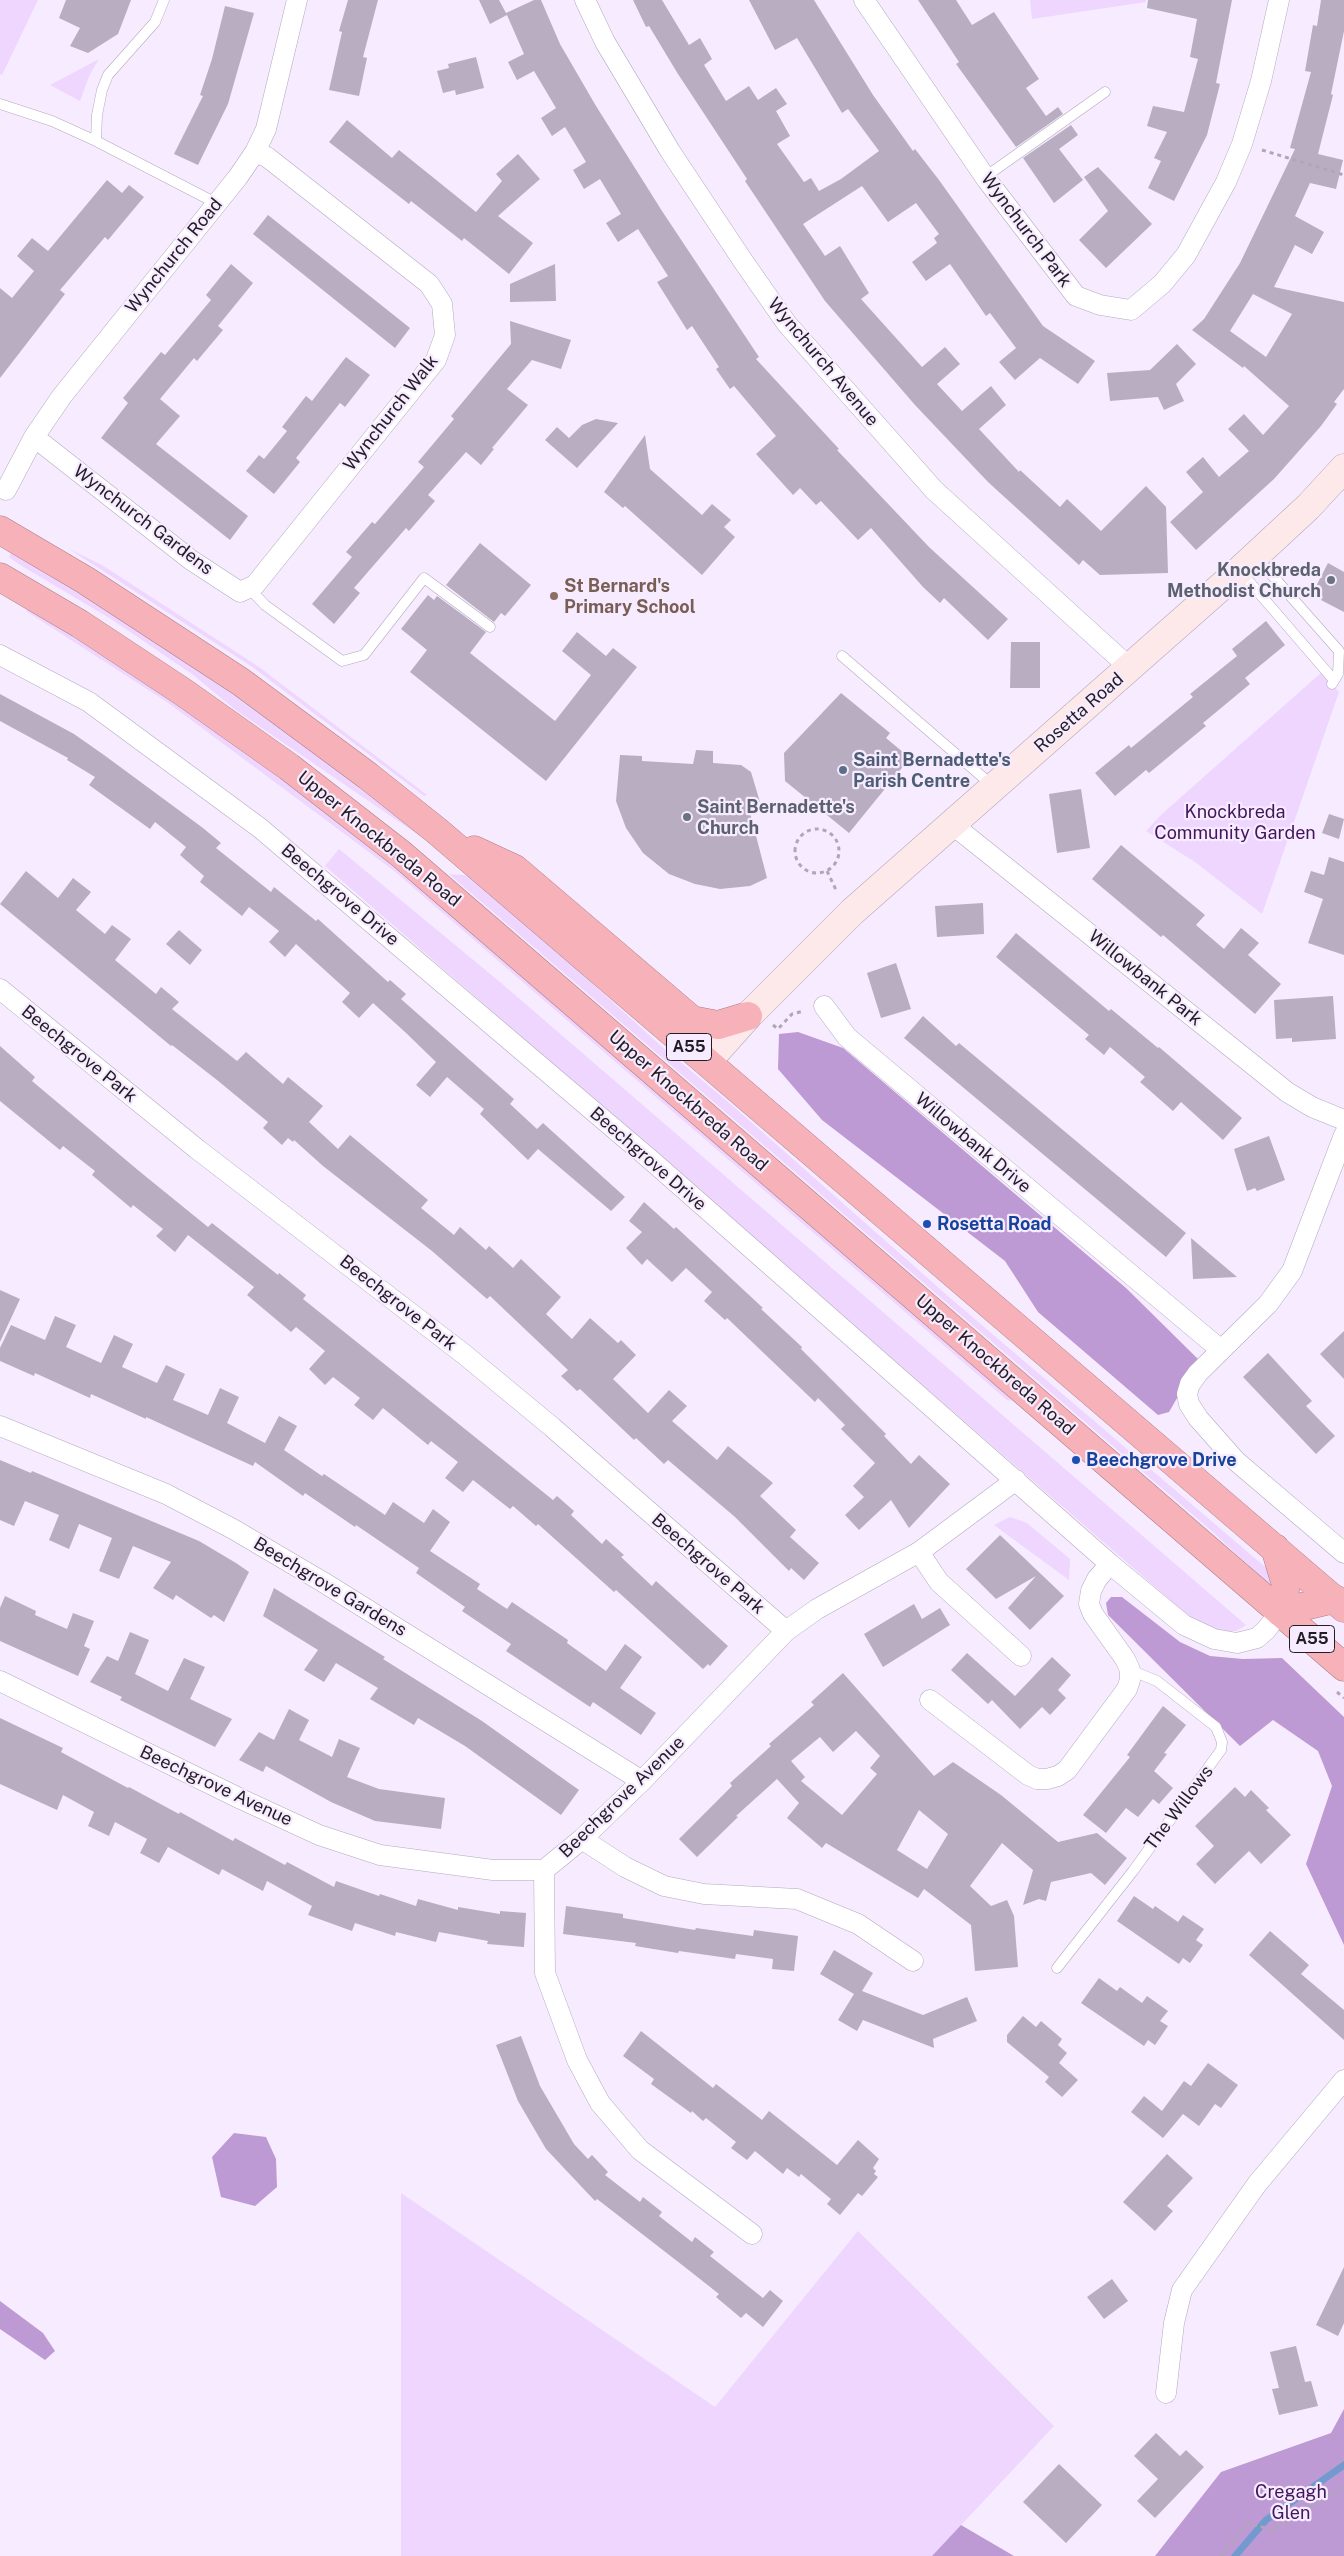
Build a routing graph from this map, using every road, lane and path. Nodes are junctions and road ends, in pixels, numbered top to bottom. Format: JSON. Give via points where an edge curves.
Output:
{"nodes":[{"id":1,"x":164,"y":0,"type":"edge"},
{"id":2,"x":297,"y":0,"type":"edge"},
{"id":3,"x":585,"y":0,"type":"edge"},
{"id":4,"x":864,"y":0,"type":"edge"},
{"id":5,"x":1279,"y":0,"type":"edge"},
{"id":6,"x":1105,"y":92,"type":"dead end"},
{"id":7,"x":0,"y":104,"type":"edge"},
{"id":8,"x":96,"y":140,"type":"junction"},
{"id":9,"x":1242,"y":144,"type":"junction"},
{"id":10,"x":255,"y":152,"type":"junction"},
{"id":11,"x":1344,"y":175,"type":"edge"},
{"id":12,"x":985,"y":177,"type":"junction"},
{"id":13,"x":216,"y":202,"type":"junction"},
{"id":14,"x":34,"y":437,"type":"junction"},
{"id":15,"x":1344,"y":468,"type":"edge"},
{"id":16,"x":6,"y":490,"type":"dead end"},
{"id":17,"x":0,"y":530,"type":"edge"},
{"id":18,"x":1248,"y":563,"type":"junction"},
{"id":19,"x":0,"y":577,"type":"edge"},
{"id":20,"x":252,"y":586,"type":"junction"},
{"id":21,"x":490,"y":627,"type":"dead end"},
{"id":22,"x":0,"y":655,"type":"edge"},
{"id":23,"x":842,"y":656,"type":"dead end"},
{"id":24,"x":1130,"y":668,"type":"junction"},
{"id":25,"x":995,"y":787,"type":"junction"},
{"id":26,"x":953,"y":825,"type":"junction"},
{"id":27,"x":827,"y":830,"type":"joint"},
{"id":28,"x":437,"y":831,"type":"junction"},
{"id":29,"x":0,"y":989,"type":"edge"},
{"id":30,"x":824,"y":1006,"type":"dead end"},
{"id":31,"x":792,"y":1014,"type":"dead end"},
{"id":32,"x":748,"y":1016,"type":"junction"},
{"id":33,"x":778,"y":1029,"type":"dead end"},
{"id":34,"x":707,"y":1062,"type":"junction"},
{"id":35,"x":1344,"y":1120,"type":"edge"},
{"id":36,"x":1344,"y":1135,"type":"edge"},
{"id":37,"x":1221,"y":1350,"type":"junction"},
{"id":38,"x":0,"y":1426,"type":"edge"},
{"id":39,"x":1016,"y":1480,"type":"junction"},
{"id":40,"x":1274,"y":1548,"type":"junction"},
{"id":41,"x":919,"y":1552,"type":"junction"},
{"id":42,"x":1344,"y":1553,"type":"edge"},
{"id":43,"x":1110,"y":1564,"type":"junction"},
{"id":44,"x":1339,"y":1604,"type":"edge"},
{"id":45,"x":1280,"y":1612,"type":"junction"},
{"id":46,"x":786,"y":1631,"type":"junction"},
{"id":47,"x":1021,"y":1656,"type":"dead end"},
{"id":48,"x":1344,"y":1667,"type":"edge"},
{"id":49,"x":1130,"y":1670,"type":"junction"},
{"id":50,"x":0,"y":1681,"type":"edge"},
{"id":51,"x":930,"y":1700,"type":"dead end"},
{"id":52,"x":642,"y":1781,"type":"junction"},
{"id":53,"x":582,"y":1839,"type":"junction"},
{"id":54,"x":544,"y":1870,"type":"junction"},
{"id":55,"x":913,"y":1961,"type":"dead end"},
{"id":56,"x":1057,"y":1968,"type":"dead end"},
{"id":57,"x":1344,"y":2080,"type":"edge"},
{"id":58,"x":752,"y":2234,"type":"dead end"},
{"id":59,"x":1166,"y":2392,"type":"dead end"},
{"id":60,"x":1344,"y":2486,"type":"edge"},
{"id":61,"x":1221,"y":2556,"type":"edge"}],
"edges":[{"from":1,"to":8,"type":"lane","via":[[155,22],[108,75],[99,106]]},
{"from":2,"to":10,"type":"street","name":"Wynchurch Road","via":[[266,129]]},
{"from":3,"to":24,"type":"street","name":"Wynchurch Avenue","via":[[605,42],[670,151],[787,324],[934,490]]},
{"from":4,"to":12,"type":"street","name":"Wynchurch Park"},
{"from":5,"to":9,"type":"street","name":"Wynchurch Park"},
{"from":6,"to":12,"type":"lane"},
{"from":7,"to":8,"type":"lane"},
{"from":8,"to":13,"type":"lane"},
{"from":9,"to":11,"type":"path"},
{"from":9,"to":12,"type":"street","name":"Wynchurch Park","via":[[1226,182],[1186,255],[1162,284],[1131,310],[1100,306],[1076,296]]},
{"from":10,"to":13,"type":"street","name":"Wynchurch Road"},
{"from":10,"to":20,"type":"street","name":"Wynchurch Walk","via":[[267,157],[429,284],[442,304],[445,335],[436,360]]},
{"from":13,"to":14,"type":"street","name":"Wynchurch Road","via":[[62,396]]},
{"from":14,"to":16,"type":"street","name":"Wynchurch Road"},
{"from":14,"to":20,"type":"street","name":"Wynchurch Gardens","via":[[191,560],[240,592]]},
{"from":15,"to":18,"type":"street","name":"Rosetta Road"},
{"from":17,"to":28,"type":"highway","number":"A55","via":[[85,580],[241,682]]},
{"from":18,"to":18,"type":"lane","via":[[1339,651],[1338,674],[1332,682]]},
{"from":18,"to":24,"type":"street","name":"Rosetta Road"},
{"from":19,"to":45,"type":"highway","name":"Upper Knockbreda Road","number":"A55","via":[[80,624],[184,692],[402,854]]},
{"from":20,"to":21,"type":"lane","via":[[265,605],[342,661],[364,655],[424,578]]},
{"from":22,"to":39,"type":"street","name":"Beechgrove Drive","via":[[89,702],[260,828],[622,1136]]},
{"from":23,"to":25,"type":"lane"},
{"from":24,"to":25,"type":"street","name":"Rosetta Road"},
{"from":25,"to":26,"type":"street","name":"Rosetta Road"},
{"from":26,"to":32,"type":"street","name":"Rosetta Road","via":[[852,912]]},
{"from":26,"to":35,"type":"street","name":"Willowbank Park","via":[[1287,1092]]},
{"from":27,"to":27,"type":"path","via":[[837,840],[837,861],[820,873],[805,870],[796,858],[796,842],[806,831]]},
{"from":28,"to":32,"type":"highway","via":[[515,869],[692,1020],[718,1026]]},
{"from":28,"to":34,"type":"highway","number":"A55"},
{"from":29,"to":46,"type":"street","name":"Beechgrove Park","via":[[181,1136],[552,1427]]},
{"from":30,"to":37,"type":"street","name":"Willowbank Drive","via":[[847,1037]]},
{"from":31,"to":33,"type":"path"},
{"from":32,"to":34,"type":"street","name":"Rosetta Road"},
{"from":34,"to":40,"type":"highway","number":"A55"},
{"from":36,"to":37,"type":"street","via":[[1292,1271],[1268,1304]]},
{"from":37,"to":42,"type":"street","via":[[1190,1384],[1189,1404],[1236,1460]]},
{"from":38,"to":52,"type":"street","name":"Beechgrove Gardens","via":[[166,1494],[233,1529]]},
{"from":39,"to":41,"type":"street","name":"Beechgrove Avenue"},
{"from":39,"to":43,"type":"street","name":"Beechgrove Drive"},
{"from":40,"to":44,"type":"highway","number":"A55"},
{"from":40,"to":45,"type":"highway","via":[[1286,1585]]},
{"from":41,"to":46,"type":"street","name":"Beechgrove Avenue","via":[[818,1609]]},
{"from":41,"to":47,"type":"street","via":[[939,1582]]},
{"from":43,"to":45,"type":"street","name":"Beechgrove Drive","via":[[1184,1625],[1214,1639],[1248,1642],[1266,1630]]},
{"from":43,"to":49,"type":"street","via":[[1097,1579],[1089,1604],[1092,1614],[1117,1646]]},
{"from":44,"to":45,"type":"highway"},
{"from":45,"to":48,"type":"highway","name":"Upper Knockbreda Road","number":"A55"},
{"from":46,"to":52,"type":"street","name":"Beechgrove Avenue"},
{"from":49,"to":51,"type":"street","via":[[1127,1689],[1074,1762],[1058,1776],[1047,1780],[1028,1775]]},
{"from":49,"to":56,"type":"lane","name":"The Willows","via":[[1157,1682],[1216,1727],[1222,1742],[1221,1750]]},
{"from":50,"to":54,"type":"street","name":"Beechgrove Avenue","via":[[319,1835],[380,1855],[493,1870]]},
{"from":52,"to":53,"type":"street","name":"Beechgrove Avenue"},
{"from":53,"to":54,"type":"street","name":"Beechgrove Avenue"},
{"from":53,"to":55,"type":"street","via":[[625,1867],[664,1886],[704,1894],[797,1899],[858,1924]]},
{"from":54,"to":58,"type":"street","via":[[545,1973],[577,2060],[600,2102],[640,2150]]},
{"from":57,"to":59,"type":"street","via":[[1258,2184],[1182,2290],[1174,2323]]},
{"from":60,"to":61,"type":"path","via":[[1273,2530],[1248,2523]]}]}
